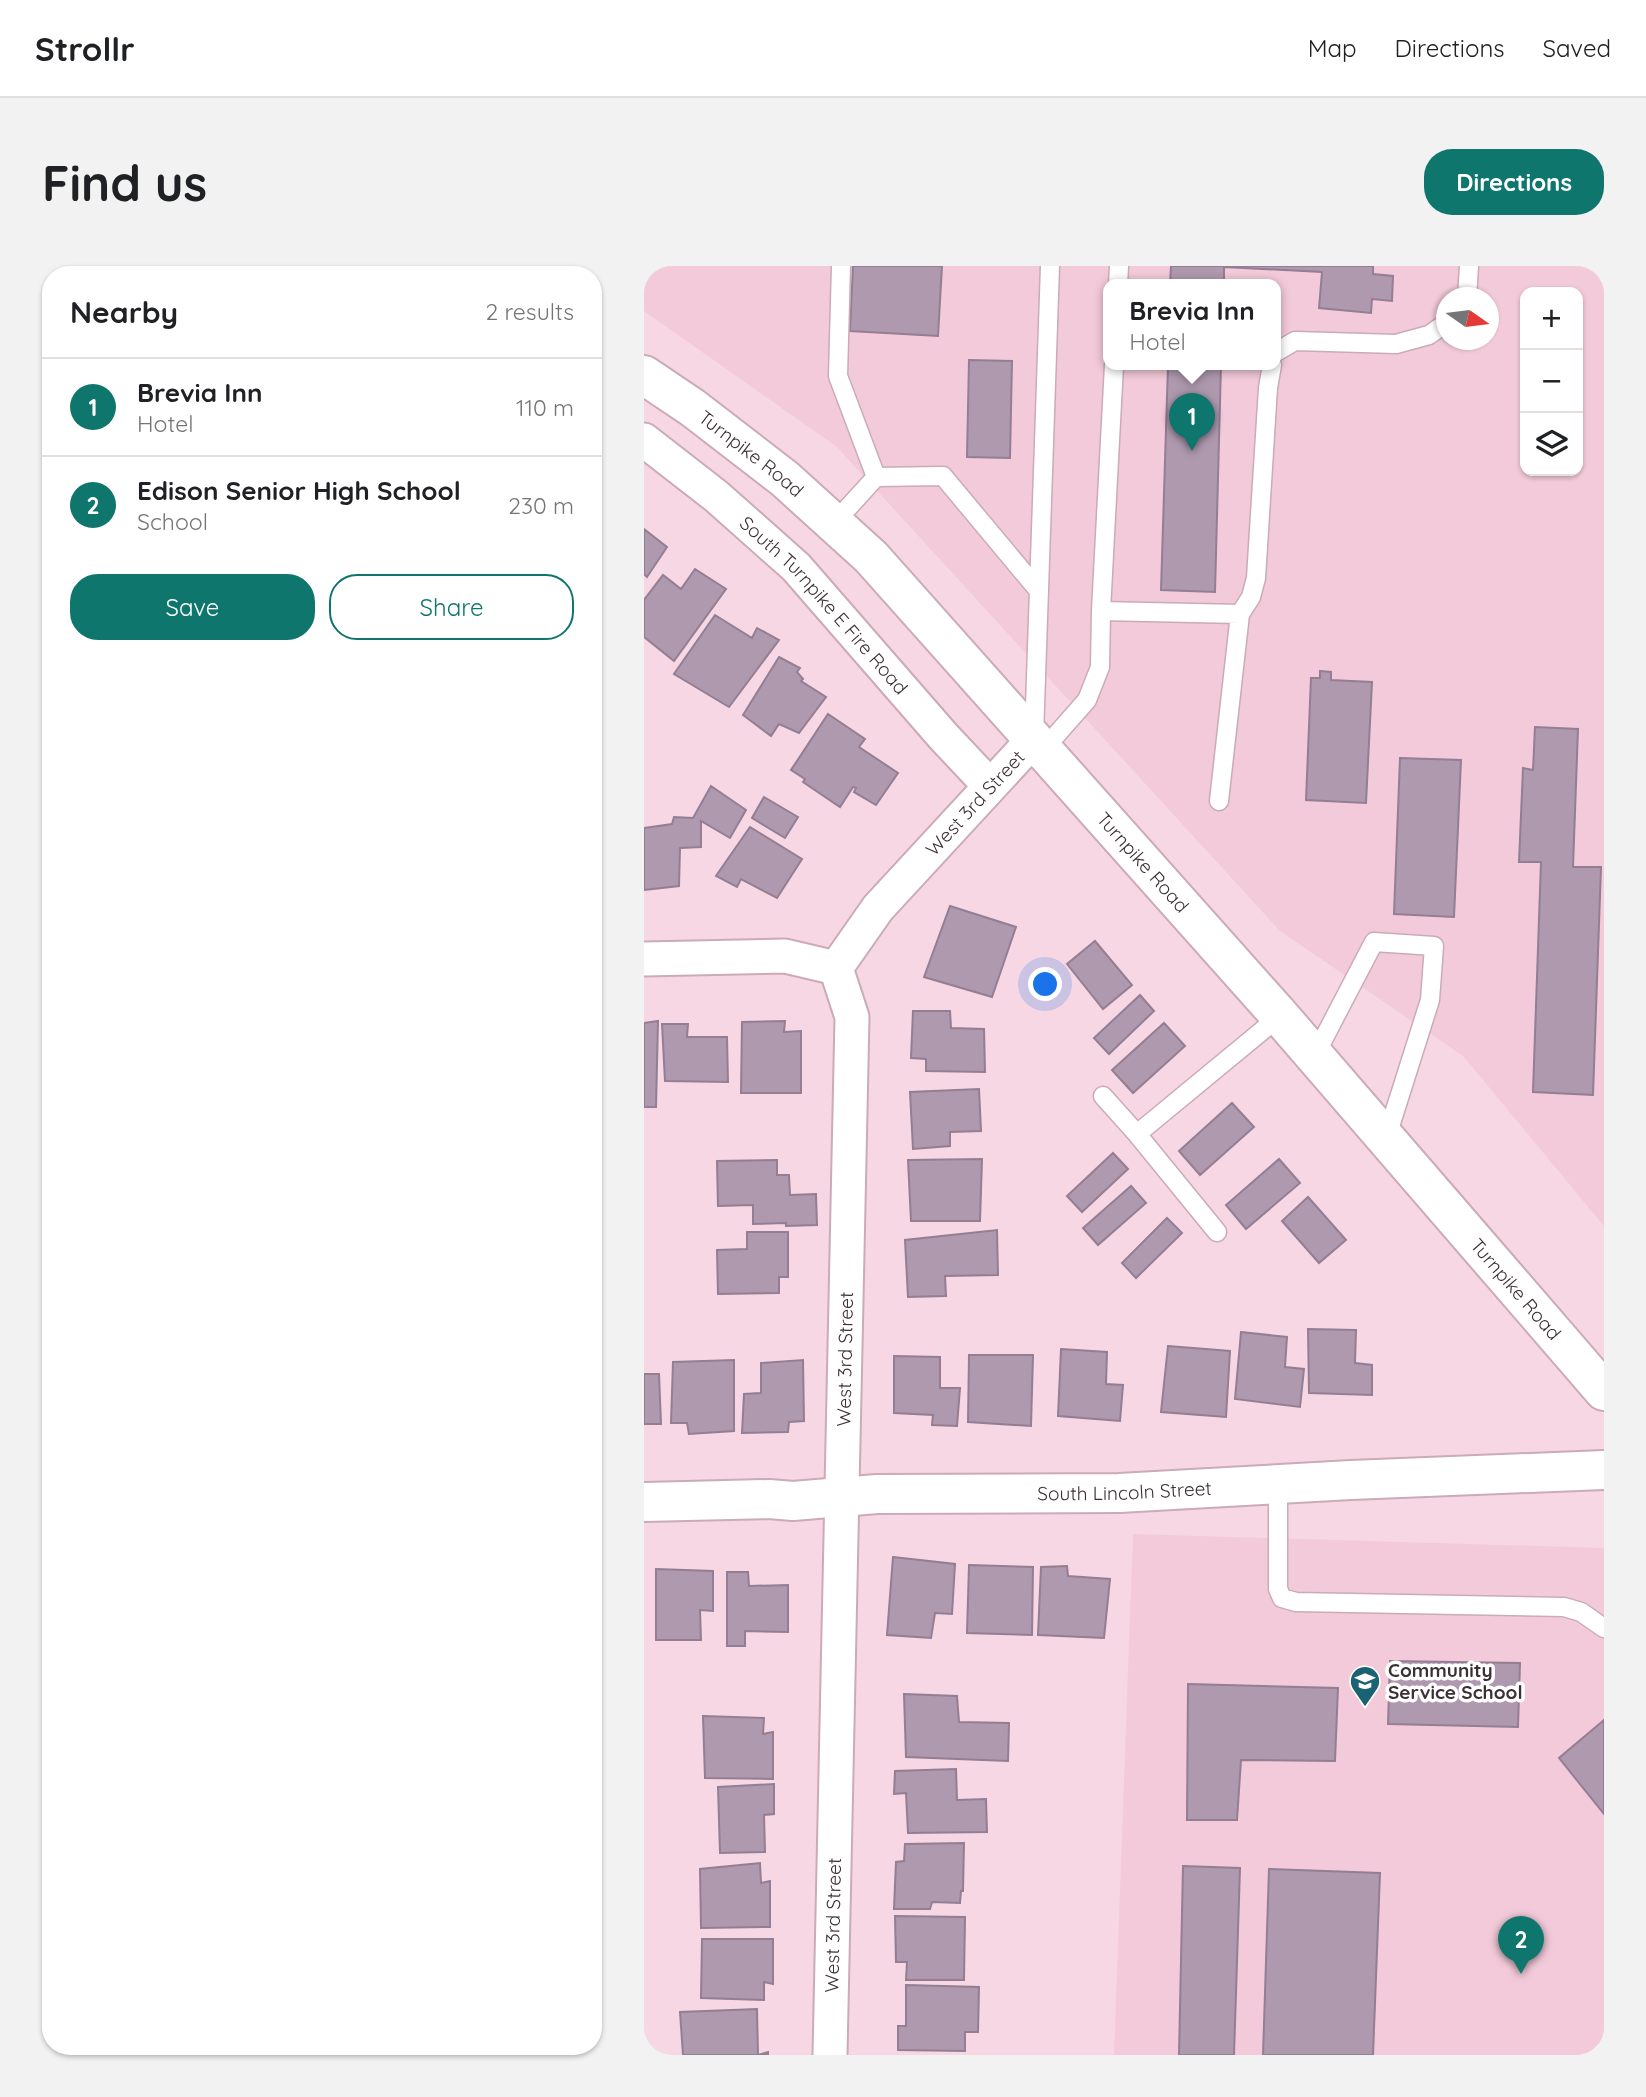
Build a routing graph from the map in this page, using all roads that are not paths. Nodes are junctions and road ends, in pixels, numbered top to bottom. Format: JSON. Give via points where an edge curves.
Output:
{"nodes":[{"id":1,"x":841,"y":266,"type":"edge"},
{"id":2,"x":1050,"y":266,"type":"edge"},
{"id":3,"x":1469,"y":266,"type":"edge"},
{"id":4,"x":1468,"y":287,"type":"edge"},
{"id":5,"x":1436,"y":330,"type":"edge"},
{"id":6,"x":1281,"y":349,"type":"edge"},
{"id":7,"x":1114,"y":370,"type":"edge"},
{"id":8,"x":1271,"y":370,"type":"edge"},
{"id":9,"x":644,"y":375,"type":"edge"},
{"id":10,"x":644,"y":440,"type":"edge"},
{"id":11,"x":876,"y":477,"type":"junction"},
{"id":12,"x":834,"y":523,"type":"junction"},
{"id":13,"x":1039,"y":591,"type":"junction"},
{"id":14,"x":1101,"y":611,"type":"junction"},
{"id":15,"x":1240,"y":614,"type":"junction"},
{"id":16,"x":1038,"y":744,"type":"junction"},
{"id":17,"x":990,"y":786,"type":"junction"},
{"id":18,"x":1219,"y":801,"type":"dead end"},
{"id":19,"x":644,"y":959,"type":"edge"},
{"id":20,"x":836,"y":968,"type":"junction"},
{"id":21,"x":1280,"y":1016,"type":"junction"},
{"id":22,"x":1314,"y":1057,"type":"junction"},
{"id":23,"x":1103,"y":1096,"type":"dead end"},
{"id":24,"x":1137,"y":1134,"type":"junction"},
{"id":25,"x":1385,"y":1139,"type":"junction"},
{"id":26,"x":1217,"y":1232,"type":"dead end"},
{"id":27,"x":1604,"y":1391,"type":"edge"},
{"id":28,"x":1604,"y":1470,"type":"edge"},
{"id":29,"x":1278,"y":1484,"type":"junction"},
{"id":30,"x":842,"y":1496,"type":"junction"},
{"id":31,"x":644,"y":1502,"type":"edge"},
{"id":32,"x":1604,"y":1628,"type":"edge"},
{"id":33,"x":830,"y":2055,"type":"edge"}],
"edges":[{"from":1,"to":11,"type":"lane","via":[[838,376]]},
{"from":2,"to":13,"type":"lane"},
{"from":3,"to":4,"type":"lane"},
{"from":5,"to":6,"type":"lane","via":[[1396,344],[1295,341]]},
{"from":7,"to":14,"type":"lane"},
{"from":8,"to":15,"type":"lane","via":[[1256,578]]},
{"from":9,"to":12,"type":"street","name":"Turnpike Road","via":[[785,479]]},
{"from":10,"to":17,"type":"street","name":"South Turnpike E Fire Road","via":[[796,567]]},
{"from":11,"to":12,"type":"lane"},
{"from":11,"to":13,"type":"lane","via":[[943,476]]},
{"from":12,"to":16,"type":"street","name":"Turnpike Road","via":[[871,556]]},
{"from":13,"to":16,"type":"lane"},
{"from":14,"to":15,"type":"lane"},
{"from":14,"to":16,"type":"lane","via":[[1100,667],[1087,700]]},
{"from":15,"to":18,"type":"lane"},
{"from":16,"to":17,"type":"street","name":"West 3rd Street"},
{"from":16,"to":21,"type":"street","name":"Turnpike Road"},
{"from":17,"to":20,"type":"street","name":"West 3rd Street","via":[[878,908]]},
{"from":19,"to":20,"type":"street","via":[[785,956]]},
{"from":20,"to":30,"type":"street","name":"West 3rd Street","via":[[852,1017]]},
{"from":21,"to":22,"type":"street","name":"Turnpike Road"},
{"from":21,"to":24,"type":"lane"},
{"from":22,"to":25,"type":"street","name":"Turnpike Road"},
{"from":22,"to":25,"type":"lane","via":[[1374,942],[1434,946],[1430,1000]]},
{"from":23,"to":24,"type":"lane"},
{"from":24,"to":26,"type":"lane"},
{"from":25,"to":27,"type":"street","name":"Turnpike Road"},
{"from":28,"to":29,"type":"street","name":"South Lincoln Street"},
{"from":29,"to":30,"type":"street","name":"South Lincoln Street","via":[[1119,1493]]},
{"from":29,"to":32,"type":"lane","via":[[1278,1589],[1282,1598],[1296,1602],[1564,1607]]},
{"from":30,"to":31,"type":"street","name":"South Lincoln Street","via":[[793,1501]]},
{"from":30,"to":33,"type":"street","name":"West 3rd Street"}]}
